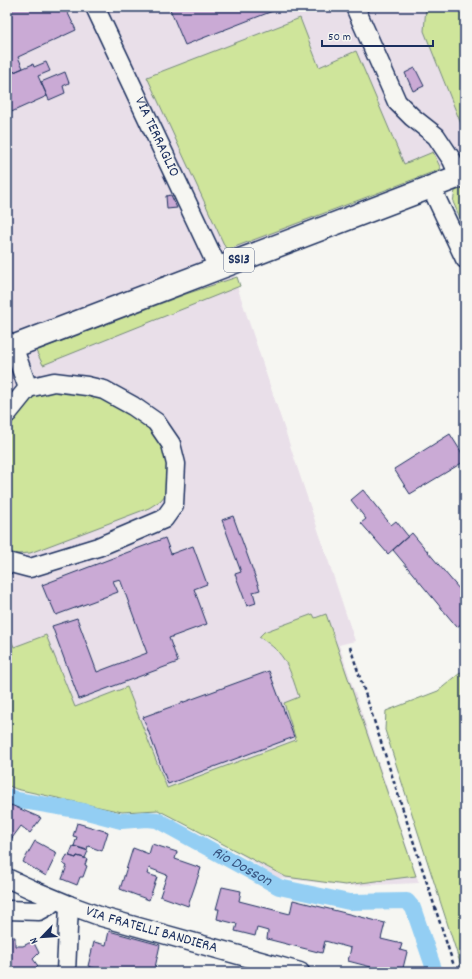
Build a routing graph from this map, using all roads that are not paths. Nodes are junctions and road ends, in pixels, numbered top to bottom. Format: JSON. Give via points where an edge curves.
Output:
{"nodes":[{"id":1,"x":95,"y":7,"type":"edge"},
{"id":2,"x":355,"y":7,"type":"edge"},
{"id":3,"x":462,"y":175,"type":"edge"},
{"id":4,"x":432,"y":187,"type":"junction"},
{"id":5,"x":465,"y":259,"type":"edge"},
{"id":6,"x":218,"y":268,"type":"junction"},
{"id":7,"x":9,"y":345,"type":"edge"},
{"id":8,"x":28,"y":388,"type":"junction"},
{"id":9,"x":7,"y":414,"type":"edge"},
{"id":10,"x":7,"y":562,"type":"edge"},
{"id":11,"x":7,"y":878,"type":"edge"},
{"id":12,"x":62,"y":903,"type":"junction"},
{"id":13,"x":7,"y":910,"type":"edge"},
{"id":14,"x":66,"y":972,"type":"edge"},
{"id":15,"x":300,"y":972,"type":"edge"}],
"edges":[{"from":1,"to":6,"type":"street","name":"VIA TERRAGLIO"},
{"from":2,"to":3,"type":"street","via":[[397,102],[436,136]]},
{"from":3,"to":4,"type":"main road","number":"SS13"},
{"from":4,"to":5,"type":"street"},
{"from":4,"to":6,"type":"main road","number":"SS13"},
{"from":6,"to":7,"type":"main road","number":"SS13"},
{"from":7,"to":8,"type":"street"},
{"from":8,"to":9,"type":"street"},
{"from":8,"to":10,"type":"street","via":[[54,382],[104,390],[156,422],[171,444],[176,464],[174,505],[164,519],[98,547],[30,568]]},
{"from":11,"to":12,"type":"street","name":"VIA FRATELLI BANDIERA"},
{"from":12,"to":13,"type":"street","via":[[39,911]]},
{"from":12,"to":14,"type":"street"},
{"from":12,"to":15,"type":"street","name":"VIA FRATELLI BANDIERA","via":[[110,919]]}]}
